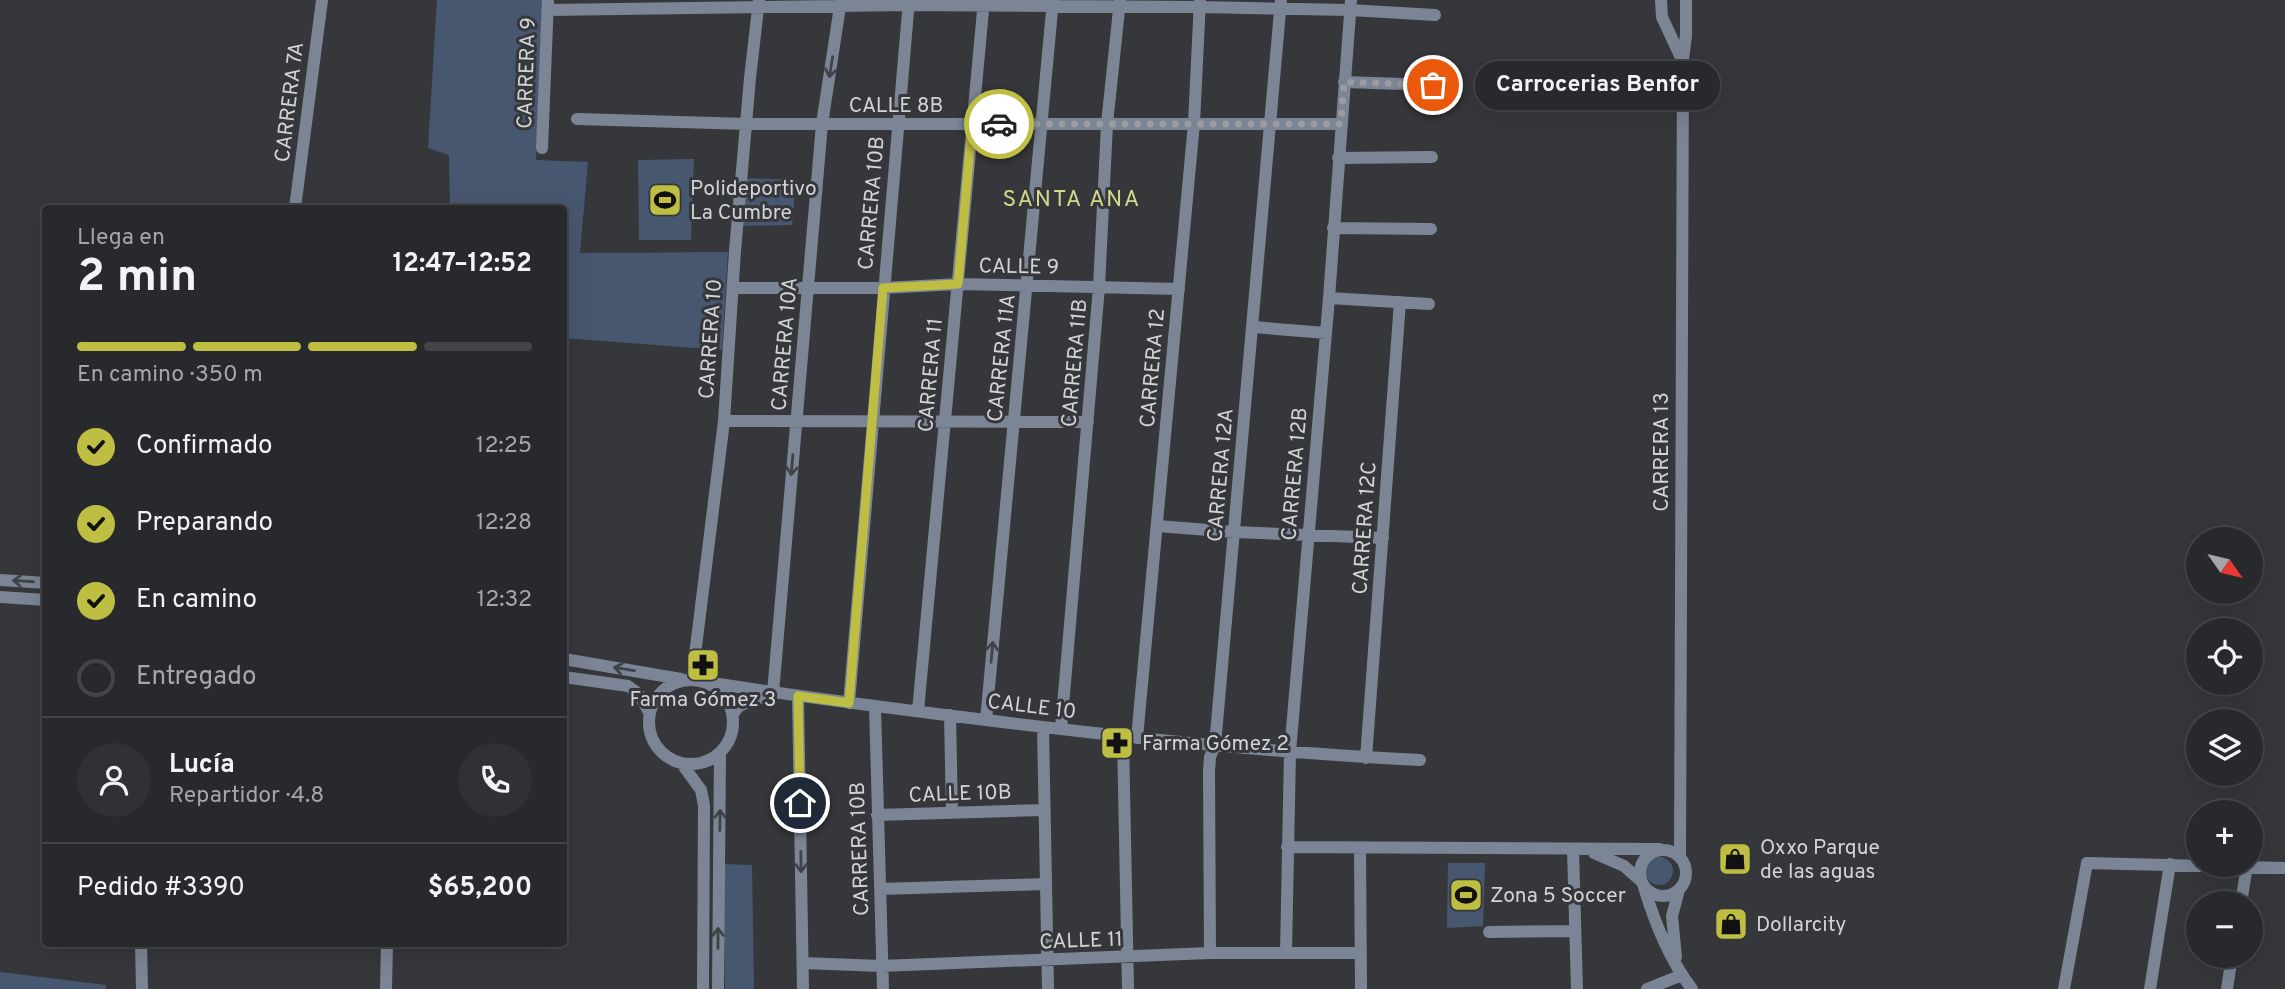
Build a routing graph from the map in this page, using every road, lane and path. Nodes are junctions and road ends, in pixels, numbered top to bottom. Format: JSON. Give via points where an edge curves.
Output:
{"nodes":[{"id":1,"x":321,"y":0,"type":"edge"},
{"id":2,"x":1661,"y":0,"type":"edge"},
{"id":3,"x":1686,"y":0,"type":"edge"},
{"id":4,"x":908,"y":2,"type":"edge"},
{"id":5,"x":759,"y":3,"type":"edge"},
{"id":6,"x":840,"y":3,"type":"edge"},
{"id":7,"x":984,"y":3,"type":"edge"},
{"id":8,"x":1053,"y":3,"type":"edge"},
{"id":9,"x":1119,"y":4,"type":"edge"},
{"id":10,"x":1199,"y":4,"type":"edge"},
{"id":11,"x":547,"y":5,"type":"edge"},
{"id":12,"x":1281,"y":5,"type":"edge"},
{"id":13,"x":1350,"y":5,"type":"edge"},
{"id":14,"x":1435,"y":15,"type":"dead end"},
{"id":15,"x":1682,"y":60,"type":"junction"},
{"id":16,"x":1344,"y":82,"type":"junction"},
{"id":17,"x":1433,"y":85,"type":"dead end"},
{"id":18,"x":577,"y":119,"type":"dead end"},
{"id":19,"x":1194,"y":123,"type":"junction"},
{"id":20,"x":747,"y":124,"type":"junction"},
{"id":21,"x":822,"y":124,"type":"junction"},
{"id":22,"x":898,"y":124,"type":"junction"},
{"id":23,"x":972,"y":124,"type":"junction"},
{"id":24,"x":1041,"y":124,"type":"junction"},
{"id":25,"x":1107,"y":124,"type":"junction"},
{"id":26,"x":1272,"y":124,"type":"junction"},
{"id":27,"x":1341,"y":124,"type":"junction"},
{"id":28,"x":542,"y":148,"type":"dead end"},
{"id":29,"x":1432,"y":157,"type":"dead end"},
{"id":30,"x":1338,"y":158,"type":"junction"},
{"id":31,"x":295,"y":205,"type":"edge"},
{"id":32,"x":1333,"y":228,"type":"junction"},
{"id":33,"x":1431,"y":229,"type":"dead end"},
{"id":34,"x":958,"y":284,"type":"junction"},
{"id":35,"x":1028,"y":286,"type":"junction"},
{"id":36,"x":1100,"y":287,"type":"junction"},
{"id":37,"x":734,"y":288,"type":"junction"},
{"id":38,"x":808,"y":288,"type":"junction"},
{"id":39,"x":883,"y":288,"type":"junction"},
{"id":40,"x":1179,"y":289,"type":"junction"},
{"id":41,"x":1329,"y":299,"type":"junction"},
{"id":42,"x":1400,"y":302,"type":"junction"},
{"id":43,"x":1429,"y":304,"type":"dead end"},
{"id":44,"x":1253,"y":327,"type":"junction"},
{"id":45,"x":1326,"y":333,"type":"junction"},
{"id":46,"x":724,"y":421,"type":"junction"},
{"id":47,"x":796,"y":421,"type":"junction"},
{"id":48,"x":872,"y":422,"type":"junction"},
{"id":49,"x":945,"y":422,"type":"junction"},
{"id":50,"x":1014,"y":422,"type":"junction"},
{"id":51,"x":1088,"y":422,"type":"junction"},
{"id":52,"x":1157,"y":526,"type":"junction"},
{"id":53,"x":1234,"y":532,"type":"junction"},
{"id":54,"x":1308,"y":536,"type":"junction"},
{"id":55,"x":1382,"y":538,"type":"junction"},
{"id":56,"x":0,"y":580,"type":"edge"},
{"id":57,"x":42,"y":583,"type":"edge"},
{"id":58,"x":0,"y":597,"type":"edge"},
{"id":59,"x":42,"y":600,"type":"edge"},
{"id":60,"x":567,"y":660,"type":"edge"},
{"id":61,"x":567,"y":677,"type":"edge"},
{"id":62,"x":689,"y":680,"type":"junction"},
{"id":63,"x":706,"y":682,"type":"junction"},
{"id":64,"x":773,"y":693,"type":"junction"},
{"id":65,"x":798,"y":696,"type":"junction"},
{"id":66,"x":849,"y":703,"type":"junction"},
{"id":67,"x":875,"y":707,"type":"junction"},
{"id":68,"x":918,"y":711,"type":"junction"},
{"id":69,"x":649,"y":712,"type":"junction"},
{"id":70,"x":733,"y":715,"type":"junction"},
{"id":71,"x":950,"y":715,"type":"junction"},
{"id":72,"x":986,"y":720,"type":"junction"},
{"id":73,"x":1043,"y":727,"type":"junction"},
{"id":74,"x":1061,"y":729,"type":"junction"},
{"id":75,"x":1123,"y":737,"type":"junction"},
{"id":76,"x":1137,"y":738,"type":"junction"},
{"id":77,"x":1216,"y":745,"type":"junction"},
{"id":78,"x":1290,"y":752,"type":"junction"},
{"id":79,"x":720,"y":753,"type":"junction"},
{"id":80,"x":1366,"y":758,"type":"junction"},
{"id":81,"x":1420,"y":760,"type":"dead end"},
{"id":82,"x":682,"y":764,"type":"junction"},
{"id":83,"x":1044,"y":810,"type":"junction"},
{"id":84,"x":952,"y":813,"type":"junction"},
{"id":85,"x":877,"y":815,"type":"junction"},
{"id":86,"x":1287,"y":847,"type":"junction"},
{"id":87,"x":1360,"y":848,"type":"junction"},
{"id":88,"x":1573,"y":850,"type":"junction"},
{"id":89,"x":1587,"y":850,"type":"junction"},
{"id":90,"x":1672,"y":850,"type":"junction"},
{"id":91,"x":2170,"y":864,"type":"junction"},
{"id":92,"x":2186,"y":864,"type":"edge"},
{"id":93,"x":2263,"y":867,"type":"edge"},
{"id":94,"x":2285,"y":868,"type":"edge"},
{"id":95,"x":1045,"y":884,"type":"junction"},
{"id":96,"x":1642,"y":884,"type":"junction"},
{"id":97,"x":718,"y":886,"type":"junction"},
{"id":98,"x":703,"y":887,"type":"junction"},
{"id":99,"x":880,"y":889,"type":"junction"},
{"id":100,"x":1679,"y":890,"type":"junction"},
{"id":101,"x":1574,"y":930,"type":"junction"},
{"id":102,"x":1489,"y":932,"type":"dead end"},
{"id":103,"x":141,"y":947,"type":"edge"},
{"id":104,"x":387,"y":947,"type":"edge"},
{"id":105,"x":1210,"y":953,"type":"junction"},
{"id":106,"x":1286,"y":953,"type":"junction"},
{"id":107,"x":1361,"y":953,"type":"junction"},
{"id":108,"x":1127,"y":957,"type":"junction"},
{"id":109,"x":1047,"y":960,"type":"junction"},
{"id":110,"x":803,"y":963,"type":"junction"},
{"id":111,"x":881,"y":966,"type":"junction"},
{"id":112,"x":2230,"y":968,"type":"edge"},
{"id":113,"x":1679,"y":971,"type":"junction"},
{"id":114,"x":142,"y":989,"type":"edge"},
{"id":115,"x":386,"y":989,"type":"edge"},
{"id":116,"x":703,"y":989,"type":"edge"},
{"id":117,"x":718,"y":989,"type":"edge"},
{"id":118,"x":803,"y":989,"type":"edge"},
{"id":119,"x":883,"y":989,"type":"edge"},
{"id":120,"x":1048,"y":989,"type":"edge"},
{"id":121,"x":1128,"y":989,"type":"edge"},
{"id":122,"x":1361,"y":989,"type":"edge"},
{"id":123,"x":1577,"y":989,"type":"edge"},
{"id":124,"x":1647,"y":989,"type":"edge"},
{"id":125,"x":1692,"y":989,"type":"edge"},
{"id":126,"x":2064,"y":989,"type":"edge"},
{"id":127,"x":2150,"y":989,"type":"edge"},
{"id":128,"x":2227,"y":989,"type":"edge"}],
"edges":[{"from":1,"to":31,"type":"street","name":"CARRERA 7A"},
{"from":2,"to":15,"type":"street","name":"CARRERA 13","via":[[1662,17]]},
{"from":3,"to":15,"type":"street","name":"CARRERA 13"},
{"from":4,"to":6,"type":"street"},
{"from":4,"to":7,"type":"street"},
{"from":4,"to":22,"type":"street","name":"CARRERA 10B"},
{"from":5,"to":6,"type":"street"},
{"from":5,"to":11,"type":"street"},
{"from":5,"to":20,"type":"street","name":"CARRERA 10"},
{"from":6,"to":21,"type":"street","name":"CARRERA 10A","one_way":true},
{"from":7,"to":8,"type":"street"},
{"from":7,"to":23,"type":"street","name":"CARRERA 11"},
{"from":8,"to":9,"type":"street"},
{"from":8,"to":24,"type":"street","name":"CARRERA 11A"},
{"from":9,"to":10,"type":"street"},
{"from":9,"to":25,"type":"street","name":"CARRERA 11B"},
{"from":10,"to":12,"type":"street"},
{"from":10,"to":19,"type":"street","name":"CARRERA 12"},
{"from":11,"to":28,"type":"street","name":"CARRERA 9"},
{"from":12,"to":13,"type":"street"},
{"from":12,"to":26,"type":"street","name":"CARRERA 12A"},
{"from":13,"to":14,"type":"street"},
{"from":13,"to":16,"type":"street","name":"CARRERA 12B"},
{"from":15,"to":90,"type":"street","name":"CARRERA 13"},
{"from":16,"to":17,"type":"street"},
{"from":16,"to":27,"type":"street","name":"CARRERA 12B"},
{"from":18,"to":20,"type":"street","name":"CALLE 8B"},
{"from":19,"to":25,"type":"street","name":"CALLE 8B"},
{"from":19,"to":26,"type":"street","name":"CALLE 8B"},
{"from":19,"to":40,"type":"street","name":"CARRERA 12"},
{"from":20,"to":21,"type":"street","name":"CALLE 8B"},
{"from":20,"to":37,"type":"street","name":"CARRERA 10"},
{"from":21,"to":22,"type":"street","name":"CALLE 8B"},
{"from":21,"to":38,"type":"street","name":"CARRERA 10A"},
{"from":22,"to":23,"type":"street","name":"CALLE 8B"},
{"from":22,"to":39,"type":"street","name":"CARRERA 10B"},
{"from":23,"to":24,"type":"street","name":"CALLE 8B"},
{"from":23,"to":34,"type":"street","name":"CARRERA 11"},
{"from":24,"to":25,"type":"street","name":"CALLE 8B"},
{"from":24,"to":35,"type":"street","name":"CARRERA 11A"},
{"from":25,"to":36,"type":"street","name":"CARRERA 11B"},
{"from":26,"to":27,"type":"street","name":"CALLE 8B"},
{"from":26,"to":44,"type":"street","name":"CARRERA 12A"},
{"from":27,"to":30,"type":"street","name":"CARRERA 12B"},
{"from":29,"to":30,"type":"street"},
{"from":30,"to":32,"type":"street","name":"CARRERA 12B"},
{"from":32,"to":33,"type":"street"},
{"from":32,"to":41,"type":"street","name":"CARRERA 12B"},
{"from":34,"to":35,"type":"street","name":"CALLE 9"},
{"from":34,"to":39,"type":"street","name":"CALLE 9"},
{"from":34,"to":49,"type":"street","name":"CARRERA 11"},
{"from":35,"to":36,"type":"street","name":"CALLE 9"},
{"from":35,"to":50,"type":"street","name":"CARRERA 11A"},
{"from":36,"to":40,"type":"street","name":"CALLE 9"},
{"from":36,"to":51,"type":"street","name":"CARRERA 11B"},
{"from":37,"to":38,"type":"street","name":"CALLE 9"},
{"from":37,"to":46,"type":"street","name":"CARRERA 10"},
{"from":38,"to":39,"type":"street","name":"CALLE 9"},
{"from":38,"to":47,"type":"street","name":"CARRERA 10A"},
{"from":39,"to":48,"type":"street","name":"CARRERA 10B"},
{"from":40,"to":52,"type":"street","name":"CARRERA 12"},
{"from":41,"to":42,"type":"street"},
{"from":41,"to":45,"type":"street","name":"CARRERA 12B"},
{"from":42,"to":43,"type":"street"},
{"from":42,"to":55,"type":"street","name":"CARRERA 12C"},
{"from":44,"to":45,"type":"street"},
{"from":44,"to":53,"type":"street","name":"CARRERA 12A"},
{"from":45,"to":54,"type":"street","name":"CARRERA 12B"},
{"from":46,"to":47,"type":"street"},
{"from":46,"to":62,"type":"street","name":"CARRERA 10"},
{"from":47,"to":48,"type":"street"},
{"from":47,"to":64,"type":"street","name":"CARRERA 10A","one_way":true},
{"from":48,"to":49,"type":"street"},
{"from":48,"to":66,"type":"street","name":"CARRERA 10B"},
{"from":49,"to":50,"type":"street"},
{"from":49,"to":68,"type":"street","name":"CARRERA 11"},
{"from":50,"to":51,"type":"street"},
{"from":72,"to":50,"type":"street","name":"CARRERA 11A","one_way":true},
{"from":51,"to":74,"type":"street","name":"CARRERA 11B"},
{"from":52,"to":53,"type":"street"},
{"from":52,"to":76,"type":"street","name":"CARRERA 12"},
{"from":53,"to":54,"type":"street"},
{"from":53,"to":77,"type":"street","name":"CARRERA 12A"},
{"from":54,"to":55,"type":"street"},
{"from":54,"to":78,"type":"street","name":"CARRERA 12B"},
{"from":55,"to":80,"type":"street","name":"CARRERA 12C"},
{"from":57,"to":56,"type":"street","one_way":true},
{"from":58,"to":59,"type":"street"},
{"from":62,"to":60,"type":"street","one_way":true},
{"from":61,"to":69,"type":"street","via":[[628,687],[639,694]]},
{"from":62,"to":63,"type":"street"},
{"from":62,"to":69,"type":"street","via":[[662,690]]},
{"from":63,"to":64,"type":"street","name":"CALLE 10"},
{"from":63,"to":70,"type":"street","via":[[728,701]]},
{"from":64,"to":65,"type":"street","name":"CALLE 10"},
{"from":64,"to":70,"type":"street","via":[[739,706]]},
{"from":65,"to":66,"type":"street","name":"CALLE 10"},
{"from":65,"to":110,"type":"street","one_way":true},
{"from":66,"to":67,"type":"street","name":"CALLE 10"},
{"from":67,"to":68,"type":"street","name":"CALLE 10"},
{"from":67,"to":85,"type":"street","name":"CARRERA 10B"},
{"from":68,"to":71,"type":"street","name":"CALLE 10"},
{"from":69,"to":82,"type":"street","via":[[652,739],[669,759]]},
{"from":70,"to":79,"type":"street","via":[[728,742]]},
{"from":71,"to":72,"type":"street","name":"CALLE 10"},
{"from":71,"to":84,"type":"street"},
{"from":72,"to":73,"type":"street","name":"CALLE 10"},
{"from":73,"to":74,"type":"street","name":"CALLE 10"},
{"from":73,"to":83,"type":"street"},
{"from":74,"to":75,"type":"street","name":"CALLE 10"},
{"from":75,"to":76,"type":"street","name":"CALLE 10"},
{"from":75,"to":108,"type":"street"},
{"from":76,"to":77,"type":"street","name":"CALLE 10"},
{"from":77,"to":78,"type":"street","name":"CALLE 10"},
{"from":77,"to":105,"type":"street","name":"CARRERA 12A","via":[[1209,771]]},
{"from":78,"to":80,"type":"street","name":"CALLE 10"},
{"from":78,"to":86,"type":"street","name":"CARRERA 12B"},
{"from":79,"to":82,"type":"street","via":[[708,761]]},
{"from":97,"to":79,"type":"street","one_way":true},
{"from":80,"to":81,"type":"street","name":"CALLE 10"},
{"from":82,"to":98,"type":"street","via":[[701,790],[704,805]]},
{"from":83,"to":84,"type":"street","name":"CALLE 10B"},
{"from":83,"to":95,"type":"street"},
{"from":84,"to":85,"type":"street","name":"CALLE 10B"},
{"from":85,"to":99,"type":"street","name":"CARRERA 10B"},
{"from":86,"to":87,"type":"street"},
{"from":86,"to":106,"type":"street","name":"CARRERA 12B"},
{"from":87,"to":88,"type":"street"},
{"from":87,"to":107,"type":"street"},
{"from":88,"to":89,"type":"street"},
{"from":88,"to":101,"type":"street"},
{"from":89,"to":90,"type":"street"},
{"from":89,"to":96,"type":"street","via":[[1618,862]]},
{"from":90,"to":96,"type":"street","via":[[1645,857]]},
{"from":90,"to":100,"type":"street","via":[[1686,870]]},
{"from":91,"to":92,"type":"street"},
{"from":91,"to":126,"type":"street","via":[[2087,863]]},
{"from":91,"to":127,"type":"street"},
{"from":93,"to":94,"type":"street"},
{"from":95,"to":99,"type":"street"},
{"from":95,"to":109,"type":"street"},
{"from":96,"to":100,"type":"street","via":[[1661,896]]},
{"from":96,"to":113,"type":"street"},
{"from":97,"to":98,"type":"street"},
{"from":117,"to":97,"type":"street","one_way":true},
{"from":98,"to":116,"type":"street"},
{"from":99,"to":111,"type":"street","name":"CARRERA 10B"},
{"from":100,"to":113,"type":"street","via":[[1672,916]]},
{"from":101,"to":102,"type":"street"},
{"from":101,"to":123,"type":"street"},
{"from":103,"to":114,"type":"street"},
{"from":104,"to":115,"type":"street"},
{"from":105,"to":106,"type":"street","name":"CALLE 11"},
{"from":105,"to":108,"type":"street","name":"CALLE 11"},
{"from":106,"to":107,"type":"street","name":"CALLE 11"},
{"from":107,"to":122,"type":"street"},
{"from":108,"to":109,"type":"street","name":"CALLE 11"},
{"from":108,"to":121,"type":"street"},
{"from":109,"to":111,"type":"street","name":"CALLE 11"},
{"from":109,"to":120,"type":"street"},
{"from":110,"to":111,"type":"street","name":"CALLE 11"},
{"from":110,"to":118,"type":"street"},
{"from":111,"to":119,"type":"street","name":"CARRERA 10B"},
{"from":112,"to":128,"type":"street"},
{"from":113,"to":124,"type":"street"},
{"from":113,"to":125,"type":"street"}]}
